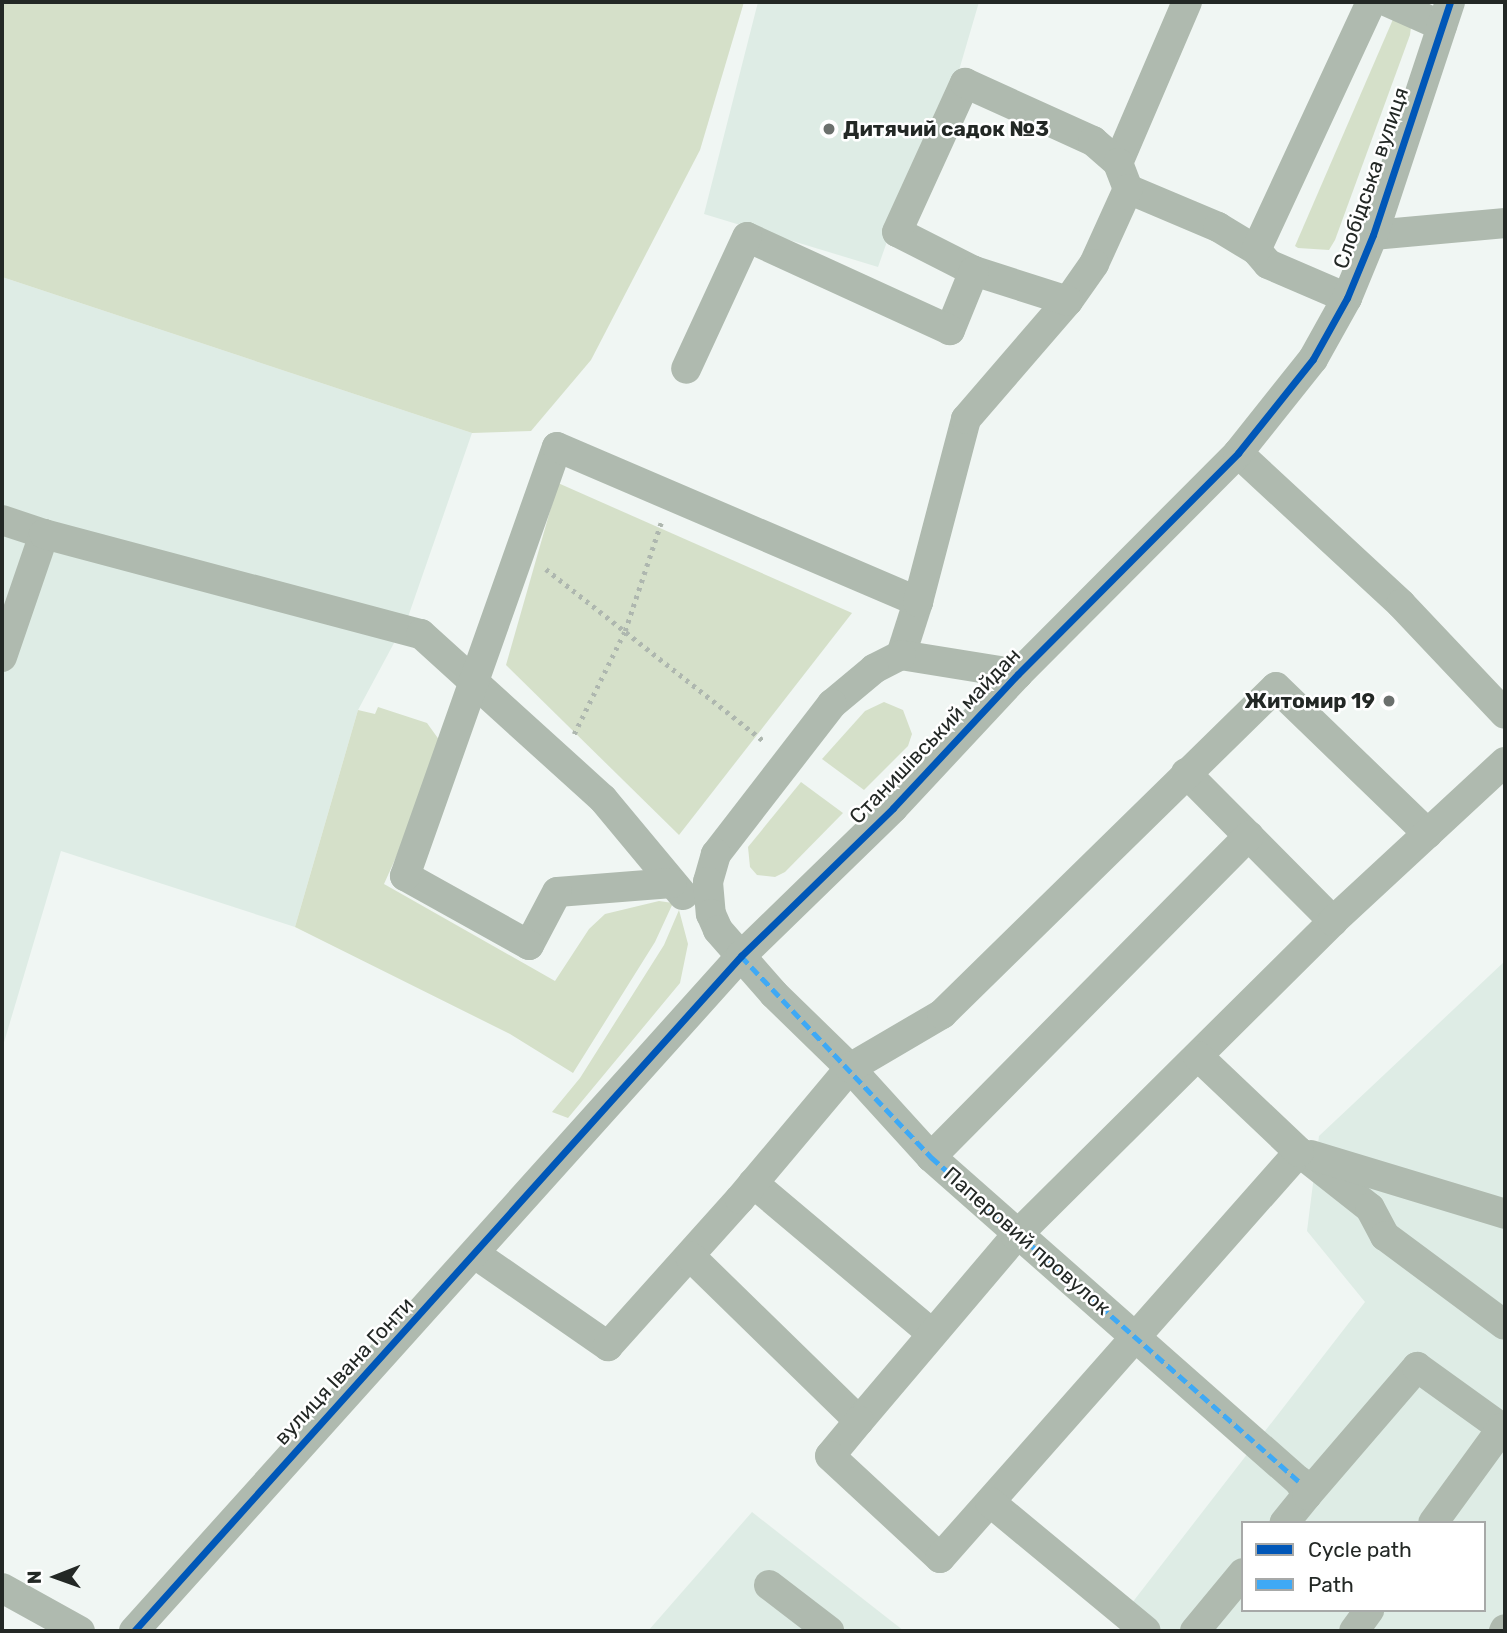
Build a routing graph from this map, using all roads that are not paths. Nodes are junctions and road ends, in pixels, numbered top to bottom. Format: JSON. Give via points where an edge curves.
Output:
{"nodes":[{"id":1,"x":1187,"y":2,"type":"edge"},
{"id":2,"x":1371,"y":2,"type":"edge"},
{"id":3,"x":1388,"y":2,"type":"edge"},
{"id":4,"x":1446,"y":14,"type":"edge"},
{"id":5,"x":1123,"y":176,"type":"junction"},
{"id":6,"x":1505,"y":223,"type":"edge"},
{"id":7,"x":1373,"y":235,"type":"junction"},
{"id":8,"x":1256,"y":250,"type":"junction"},
{"id":9,"x":974,"y":271,"type":"junction"},
{"id":10,"x":1347,"y":298,"type":"junction"},
{"id":11,"x":1068,"y":301,"type":"junction"},
{"id":12,"x":1313,"y":359,"type":"joint"},
{"id":13,"x":686,"y":369,"type":"dead end"},
{"id":14,"x":1238,"y":453,"type":"junction"},
{"id":15,"x":2,"y":520,"type":"edge"},
{"id":16,"x":44,"y":534,"type":"junction"},
{"id":17,"x":918,"y":602,"type":"junction"},
{"id":18,"x":901,"y":655,"type":"junction"},
{"id":19,"x":2,"y":657,"type":"edge"},
{"id":20,"x":1018,"y":674,"type":"junction"},
{"id":21,"x":476,"y":686,"type":"junction"},
{"id":22,"x":1505,"y":714,"type":"edge"},
{"id":23,"x":1505,"y":762,"type":"edge"},
{"id":24,"x":1185,"y":773,"type":"junction"},
{"id":25,"x":1427,"y":834,"type":"junction"},
{"id":26,"x":1249,"y":836,"type":"junction"},
{"id":27,"x":672,"y":883,"type":"junction"},
{"id":28,"x":1334,"y":921,"type":"junction"},
{"id":29,"x":718,"y":930,"type":"junction"},
{"id":30,"x":741,"y":956,"type":"junction"},
{"id":31,"x":1198,"y":1056,"type":"junction"},
{"id":32,"x":850,"y":1068,"type":"junction"},
{"id":33,"x":582,"y":1136,"type":"joint"},
{"id":34,"x":1298,"y":1152,"type":"junction"},
{"id":35,"x":930,"y":1157,"type":"junction"},
{"id":36,"x":753,"y":1183,"type":"junction"},
{"id":37,"x":1505,"y":1214,"type":"edge"},
{"id":38,"x":1016,"y":1236,"type":"junction"},
{"id":39,"x":475,"y":1254,"type":"junction"},
{"id":40,"x":690,"y":1255,"type":"junction"},
{"id":41,"x":1505,"y":1325,"type":"edge"},
{"id":42,"x":931,"y":1333,"type":"junction"},
{"id":43,"x":1136,"y":1335,"type":"junction"},
{"id":44,"x":859,"y":1421,"type":"junction"},
{"id":45,"x":1503,"y":1425,"type":"edge"},
{"id":46,"x":1303,"y":1488,"type":"junction"},
{"id":47,"x":989,"y":1502,"type":"junction"},
{"id":48,"x":1285,"y":1521,"type":"edge"},
{"id":49,"x":1434,"y":1521,"type":"edge"},
{"id":50,"x":1241,"y":1575,"type":"edge"},
{"id":51,"x":769,"y":1584,"type":"dead end"},
{"id":52,"x":2,"y":1588,"type":"edge"},
{"id":53,"x":1368,"y":1612,"type":"edge"},
{"id":54,"x":80,"y":1631,"type":"edge"},
{"id":55,"x":134,"y":1631,"type":"edge"},
{"id":56,"x":829,"y":1631,"type":"edge"},
{"id":57,"x":1146,"y":1631,"type":"edge"},
{"id":58,"x":1195,"y":1631,"type":"edge"},
{"id":59,"x":1354,"y":1631,"type":"edge"}],
"edges":[{"from":1,"to":5,"type":"street"},
{"from":2,"to":8,"type":"street"},
{"from":3,"to":4,"type":"street"},
{"from":4,"to":7,"type":"street","name":"Слобідська вулиця"},
{"from":5,"to":8,"type":"street"},
{"from":5,"to":9,"type":"street","via":[[1094,141],[965,83],[897,232]]},
{"from":5,"to":11,"type":"street","via":[[1094,264]]},
{"from":6,"to":7,"type":"street"},
{"from":7,"to":10,"type":"street","name":"Слобідська вулиця"},
{"from":8,"to":10,"type":"street","via":[[1268,264]]},
{"from":9,"to":11,"type":"street"},
{"from":9,"to":13,"type":"street","via":[[950,330],[747,237]]},
{"from":10,"to":12,"type":"street","name":"Слобідська вулиця"},
{"from":11,"to":17,"type":"street","via":[[967,419]]},
{"from":12,"to":14,"type":"street","name":"Станишівський майдан"},
{"from":14,"to":20,"type":"street","name":"Станишівський майдан"},
{"from":14,"to":22,"type":"street","via":[[1401,604]]},
{"from":15,"to":16,"type":"street","name":"Паперовий провулок"},
{"from":16,"to":19,"type":"street"},
{"from":16,"to":21,"type":"street","name":"Паперовий провулок","via":[[421,634]]},
{"from":17,"to":18,"type":"street"},
{"from":17,"to":21,"type":"street","via":[[557,447]]},
{"from":18,"to":20,"type":"street"},
{"from":18,"to":29,"type":"street","via":[[874,669],[832,704],[716,854],[708,883]]},
{"from":20,"to":30,"type":"street","name":"Станишівський майдан","via":[[893,808]]},
{"from":21,"to":27,"type":"street","name":"Паперовий провулок","via":[[603,799]]},
{"from":21,"to":27,"type":"street","via":[[405,876],[529,944],[557,892]]},
{"from":23,"to":25,"type":"street"},
{"from":24,"to":25,"type":"street","via":[[1276,687]]},
{"from":24,"to":26,"type":"street"},
{"from":24,"to":32,"type":"street","via":[[942,1014]]},
{"from":25,"to":28,"type":"street"},
{"from":26,"to":28,"type":"street"},
{"from":26,"to":35,"type":"street"},
{"from":27,"to":29,"type":"street","name":"Паперовий провулок"},
{"from":28,"to":31,"type":"street"},
{"from":29,"to":30,"type":"street","name":"Паперовий провулок"},
{"from":30,"to":32,"type":"street","name":"Паперовий провулок"},
{"from":30,"to":33,"type":"street","name":"Станишівський майдан"},
{"from":31,"to":34,"type":"street"},
{"from":31,"to":38,"type":"street"},
{"from":32,"to":35,"type":"street","name":"Паперовий провулок"},
{"from":32,"to":36,"type":"street"},
{"from":33,"to":39,"type":"street","name":"вулиця Івана Гонти"},
{"from":34,"to":37,"type":"street"},
{"from":34,"to":41,"type":"street","via":[[1370,1208],[1385,1236]]},
{"from":34,"to":43,"type":"street"},
{"from":35,"to":38,"type":"street","name":"Паперовий провулок"},
{"from":36,"to":40,"type":"street"},
{"from":36,"to":42,"type":"street"},
{"from":38,"to":42,"type":"street"},
{"from":38,"to":43,"type":"street","name":"Паперовий провулок"},
{"from":39,"to":40,"type":"street","via":[[608,1346]]},
{"from":39,"to":55,"type":"street","name":"вулиця Івана Гонти"},
{"from":40,"to":44,"type":"street"},
{"from":42,"to":44,"type":"street"},
{"from":43,"to":46,"type":"street","name":"Паперовий провулок"},
{"from":43,"to":47,"type":"street"},
{"from":44,"to":47,"type":"street","via":[[830,1456],[940,1558]]},
{"from":45,"to":46,"type":"street","via":[[1417,1367]]},
{"from":45,"to":49,"type":"street"},
{"from":46,"to":48,"type":"street"},
{"from":47,"to":57,"type":"street"},
{"from":50,"to":58,"type":"street"},
{"from":51,"to":56,"type":"street"},
{"from":52,"to":54,"type":"street"},
{"from":53,"to":59,"type":"street"}]}
